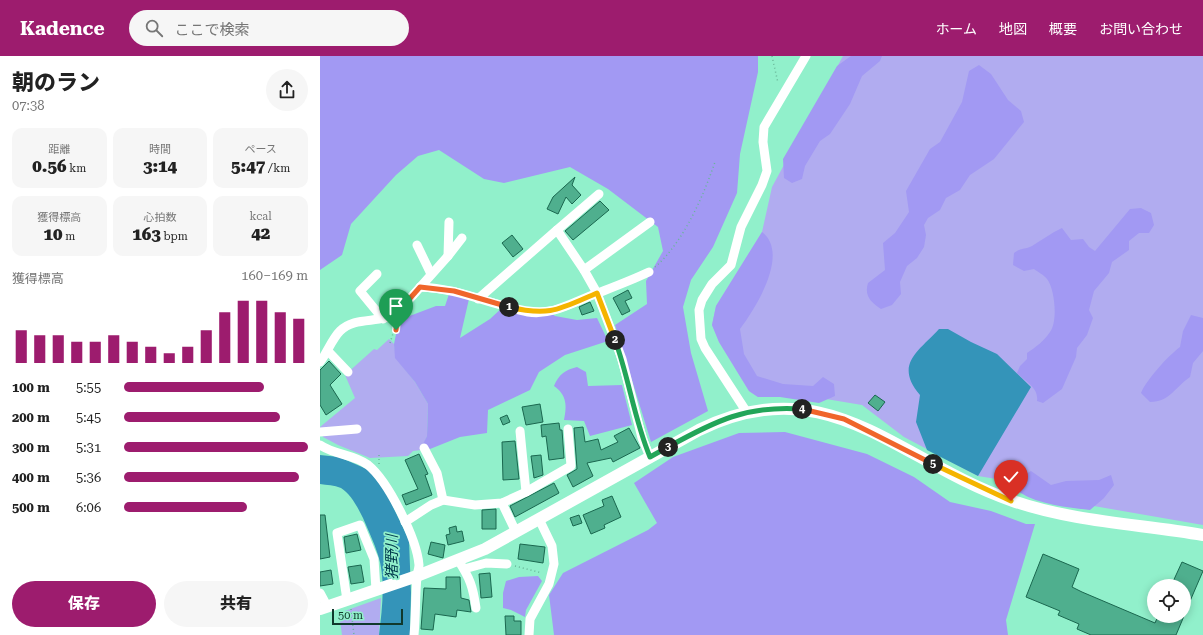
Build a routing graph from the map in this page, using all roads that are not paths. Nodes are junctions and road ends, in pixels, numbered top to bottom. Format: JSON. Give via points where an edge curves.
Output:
{"nodes":[{"id":1,"x":806,"y":56,"type":"edge"},
{"id":2,"x":599,"y":194,"type":"dead end"},
{"id":3,"x":449,"y":222,"type":"dead end"},
{"id":4,"x":650,"y":222,"type":"dead end"},
{"id":5,"x":557,"y":230,"type":"junction"},
{"id":6,"x":462,"y":238,"type":"dead end"},
{"id":7,"x":417,"y":245,"type":"dead end"},
{"id":8,"x":448,"y":256,"type":"junction"},
{"id":9,"x":584,"y":270,"type":"junction"},
{"id":10,"x":649,"y":272,"type":"road end"},
{"id":11,"x":377,"y":274,"type":"dead end"},
{"id":12,"x":431,"y":274,"type":"junction"},
{"id":13,"x":420,"y":287,"type":"junction"},
{"id":14,"x":597,"y":293,"type":"junction"},
{"id":15,"x":478,"y":299,"type":"junction"},
{"id":16,"x":383,"y":319,"type":"junction"},
{"id":17,"x":328,"y":351,"type":"junction"},
{"id":18,"x":320,"y":362,"type":"edge"},
{"id":19,"x":348,"y":372,"type":"dead end"},
{"id":20,"x":746,"y":412,"type":"junction"},
{"id":21,"x":568,"y":429,"type":"dead end"},
{"id":22,"x":357,"y":430,"type":"dead end"},
{"id":23,"x":520,"y":431,"type":"dead end"},
{"id":24,"x":320,"y":432,"type":"edge"},
{"id":25,"x":320,"y":445,"type":"edge"},
{"id":26,"x":424,"y":448,"type":"dead end"},
{"id":27,"x":650,"y":457,"type":"junction"},
{"id":28,"x":526,"y":492,"type":"junction"},
{"id":29,"x":443,"y":500,"type":"junction"},
{"id":30,"x":502,"y":503,"type":"junction"},
{"id":31,"x":539,"y":519,"type":"junction"},
{"id":32,"x":406,"y":522,"type":"junction"},
{"id":33,"x":516,"y":532,"type":"junction"},
{"id":34,"x":1203,"y":535,"type":"edge"},
{"id":35,"x":507,"y":564,"type":"road end"},
{"id":36,"x":461,"y":565,"type":"junction"},
{"id":37,"x":417,"y":576,"type":"junction"},
{"id":38,"x":377,"y":590,"type":"junction"},
{"id":39,"x":320,"y":593,"type":"edge"},
{"id":40,"x":349,"y":599,"type":"junction"},
{"id":41,"x":324,"y":608,"type":"edge"},
{"id":42,"x":476,"y":608,"type":"dead end"},
{"id":43,"x":414,"y":635,"type":"edge"},
{"id":44,"x":529,"y":635,"type":"edge"}],
"edges":[{"from":1,"to":20,"type":"street","via":[[764,127],[763,142],[767,171],[741,227],[730,265],[707,291],[700,310],[701,339],[705,348]]},
{"from":2,"to":5,"type":"street"},
{"from":3,"to":8,"type":"street"},
{"from":4,"to":9,"type":"street"},
{"from":5,"to":9,"type":"street"},
{"from":5,"to":15,"type":"street"},
{"from":6,"to":8,"type":"street"},
{"from":7,"to":12,"type":"street"},
{"from":8,"to":12,"type":"street"},
{"from":9,"to":14,"type":"street"},
{"from":10,"to":14,"type":"street"},
{"from":11,"to":16,"type":"street","via":[[360,291]]},
{"from":12,"to":13,"type":"street"},
{"from":13,"to":15,"type":"street","via":[[454,291]]},
{"from":13,"to":16,"type":"street","via":[[398,312]]},
{"from":14,"to":15,"type":"street","via":[[559,309],[543,312],[529,312]]},
{"from":14,"to":27,"type":"street","via":[[622,359],[642,438]]},
{"from":16,"to":17,"type":"street","via":[[354,322],[340,331]]},
{"from":17,"to":18,"type":"street"},
{"from":17,"to":19,"type":"street"},
{"from":20,"to":27,"type":"street","via":[[718,420]]},
{"from":20,"to":34,"type":"street","via":[[786,408],[826,413],[1016,502],[1066,515]]},
{"from":21,"to":28,"type":"street","via":[[571,466]]},
{"from":22,"to":24,"type":"street"},
{"from":23,"to":28,"type":"street"},
{"from":25,"to":32,"type":"street","via":[[352,455],[368,465],[387,486]]},
{"from":26,"to":29,"type":"street","via":[[437,473]]},
{"from":27,"to":31,"type":"street"},
{"from":28,"to":30,"type":"street"},
{"from":29,"to":30,"type":"street","via":[[475,504]]},
{"from":29,"to":32,"type":"street"},
{"from":30,"to":33,"type":"street"},
{"from":31,"to":33,"type":"street"},
{"from":31,"to":44,"type":"street","via":[[552,546],[554,564],[549,584],[530,619]]},
{"from":32,"to":37,"type":"street","via":[[419,566]]},
{"from":33,"to":36,"type":"street"},
{"from":35,"to":36,"type":"street"},
{"from":36,"to":37,"type":"street"},
{"from":36,"to":42,"type":"street","via":[[473,587]]},
{"from":37,"to":38,"type":"street"},
{"from":37,"to":43,"type":"street"},
{"from":38,"to":40,"type":"street"},
{"from":38,"to":40,"type":"street","via":[[374,559],[360,525],[337,533]]},
{"from":39,"to":41,"type":"street"},
{"from":40,"to":41,"type":"street"}]}
